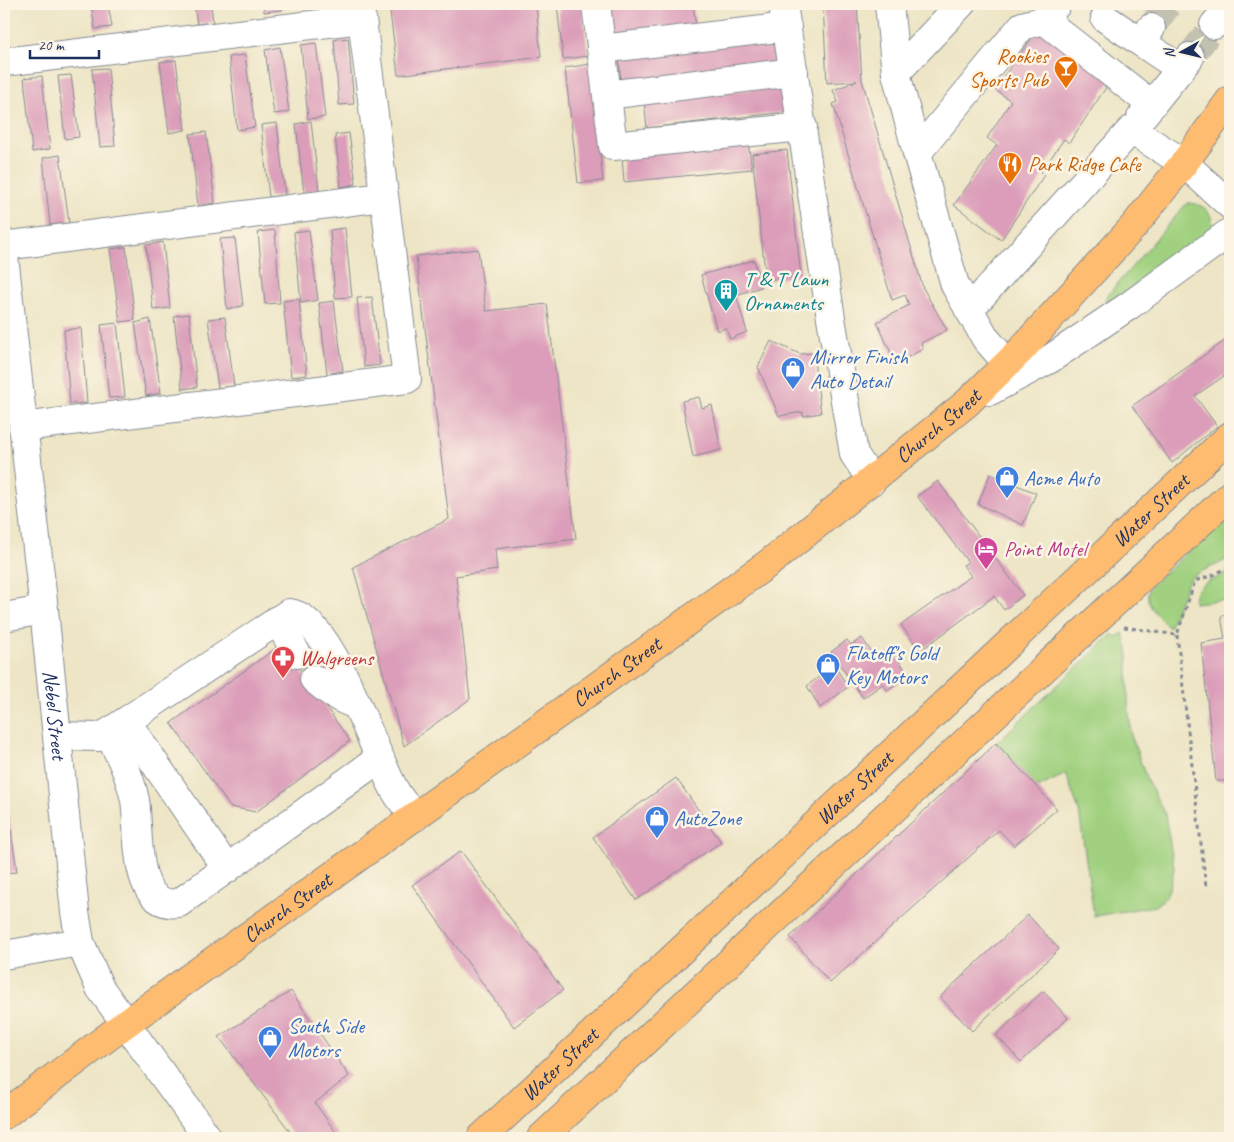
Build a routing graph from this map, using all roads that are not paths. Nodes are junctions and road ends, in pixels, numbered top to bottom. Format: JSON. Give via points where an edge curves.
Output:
{"nodes":[{"id":1,"x":596,"y":4,"type":"edge"},
{"id":2,"x":889,"y":4,"type":"edge"},
{"id":3,"x":960,"y":4,"type":"edge"},
{"id":4,"x":1051,"y":12,"type":"edge"},
{"id":5,"x":785,"y":16,"type":"edge"},
{"id":6,"x":1105,"y":18,"type":"dead end"},
{"id":7,"x":601,"y":49,"type":"junction"},
{"id":8,"x":4,"y":62,"type":"edge"},
{"id":9,"x":794,"y":72,"type":"junction"},
{"id":10,"x":896,"y":73,"type":"junction"},
{"id":11,"x":607,"y":95,"type":"junction"},
{"id":12,"x":1230,"y":100,"type":"edge"},
{"id":13,"x":1152,"y":105,"type":"junction"},
{"id":14,"x":803,"y":127,"type":"junction"},
{"id":15,"x":1131,"y":130,"type":"junction"},
{"id":16,"x":917,"y":153,"type":"junction"},
{"id":17,"x":1184,"y":163,"type":"junction"},
{"id":18,"x":383,"y":197,"type":"junction"},
{"id":19,"x":1230,"y":205,"type":"edge"},
{"id":20,"x":1230,"y":232,"type":"edge"},
{"id":21,"x":4,"y":246,"type":"edge"},
{"id":22,"x":4,"y":256,"type":"edge"},
{"id":23,"x":969,"y":310,"type":"junction"},
{"id":24,"x":8,"y":323,"type":"edge"},
{"id":25,"x":1007,"y":363,"type":"junction"},
{"id":26,"x":967,"y":403,"type":"junction"},
{"id":27,"x":23,"y":427,"type":"junction"},
{"id":28,"x":1230,"y":436,"type":"edge"},
{"id":29,"x":872,"y":481,"type":"junction"},
{"id":30,"x":1230,"y":495,"type":"edge"},
{"id":31,"x":44,"y":610,"type":"junction"},
{"id":32,"x":4,"y":617,"type":"edge"},
{"id":33,"x":277,"y":620,"type":"junction"},
{"id":34,"x":297,"y":654,"type":"dead end"},
{"id":35,"x":314,"y":679,"type":"dead end"},
{"id":36,"x":357,"y":705,"type":"junction"},
{"id":37,"x":117,"y":727,"type":"junction"},
{"id":38,"x":57,"y":736,"type":"junction"},
{"id":39,"x":380,"y":758,"type":"junction"},
{"id":40,"x":415,"y":817,"type":"junction"},
{"id":41,"x":227,"y":869,"type":"junction"},
{"id":42,"x":80,"y":942,"type":"junction"},
{"id":43,"x":4,"y":955,"type":"edge"},
{"id":44,"x":125,"y":1024,"type":"junction"},
{"id":45,"x":4,"y":1115,"type":"edge"},
{"id":46,"x":208,"y":1138,"type":"edge"},
{"id":47,"x":481,"y":1138,"type":"edge"},
{"id":48,"x":541,"y":1138,"type":"edge"}],
"edges":[{"from":1,"to":7,"type":"street"},
{"from":2,"to":10,"type":"street"},
{"from":3,"to":10,"type":"street"},
{"from":4,"to":13,"type":"street"},
{"from":4,"to":16,"type":"street","via":[[1022,26]]},
{"from":5,"to":7,"type":"street"},
{"from":5,"to":9,"type":"street"},
{"from":6,"to":13,"type":"street","via":[[1146,35],[1186,63]]},
{"from":7,"to":11,"type":"street"},
{"from":8,"to":18,"type":"street","via":[[362,19]]},
{"from":9,"to":11,"type":"street"},
{"from":9,"to":14,"type":"street"},
{"from":10,"to":16,"type":"street"},
{"from":11,"to":14,"type":"street","via":[[613,146]]},
{"from":12,"to":17,"type":"main road"},
{"from":13,"to":15,"type":"street"},
{"from":14,"to":29,"type":"street","via":[[830,318],[854,454]]},
{"from":15,"to":17,"type":"street"},
{"from":15,"to":23,"type":"street"},
{"from":16,"to":23,"type":"street","via":[[955,285]]},
{"from":17,"to":19,"type":"street"},
{"from":17,"to":25,"type":"main road","via":[[1134,226]]},
{"from":18,"to":21,"type":"street"},
{"from":18,"to":27,"type":"street","via":[[407,379]]},
{"from":20,"to":26,"type":"street","name":"Church Street","via":[[1050,359]]},
{"from":22,"to":24,"type":"street","name":"Nebel Street"},
{"from":23,"to":25,"type":"street","via":[[986,339]]},
{"from":24,"to":27,"type":"street","name":"Nebel Street"},
{"from":25,"to":26,"type":"main road"},
{"from":26,"to":29,"type":"main road","name":"Church Street"},
{"from":27,"to":31,"type":"street","name":"Nebel Street"},
{"from":28,"to":47,"type":"main road","name":"Water Street"},
{"from":29,"to":40,"type":"main road","name":"Church Street","via":[[769,563]]},
{"from":30,"to":48,"type":"main road","name":"Water Street"},
{"from":31,"to":32,"type":"street"},
{"from":31,"to":38,"type":"street","name":"Nebel Street"},
{"from":33,"to":34,"type":"street"},
{"from":33,"to":36,"type":"street","via":[[288,612],[298,613],[316,630],[338,661]]},
{"from":33,"to":37,"type":"street"},
{"from":35,"to":36,"type":"street","via":[[331,693]]},
{"from":36,"to":39,"type":"street"},
{"from":37,"to":38,"type":"street","via":[[99,737]]},
{"from":37,"to":41,"type":"street"},
{"from":37,"to":41,"type":"street","via":[[135,800],[142,875],[153,894],[165,903],[179,904]]},
{"from":38,"to":42,"type":"street","name":"Nebel Street"},
{"from":39,"to":40,"type":"street","via":[[396,792]]},
{"from":39,"to":41,"type":"street"},
{"from":40,"to":44,"type":"main road","name":"Church Street"},
{"from":42,"to":43,"type":"street"},
{"from":42,"to":44,"type":"street","name":"Nebel Street","via":[[100,988]]},
{"from":44,"to":45,"type":"main road","name":"Church Street"},
{"from":44,"to":46,"type":"street","name":"Nebel Street"}]}
